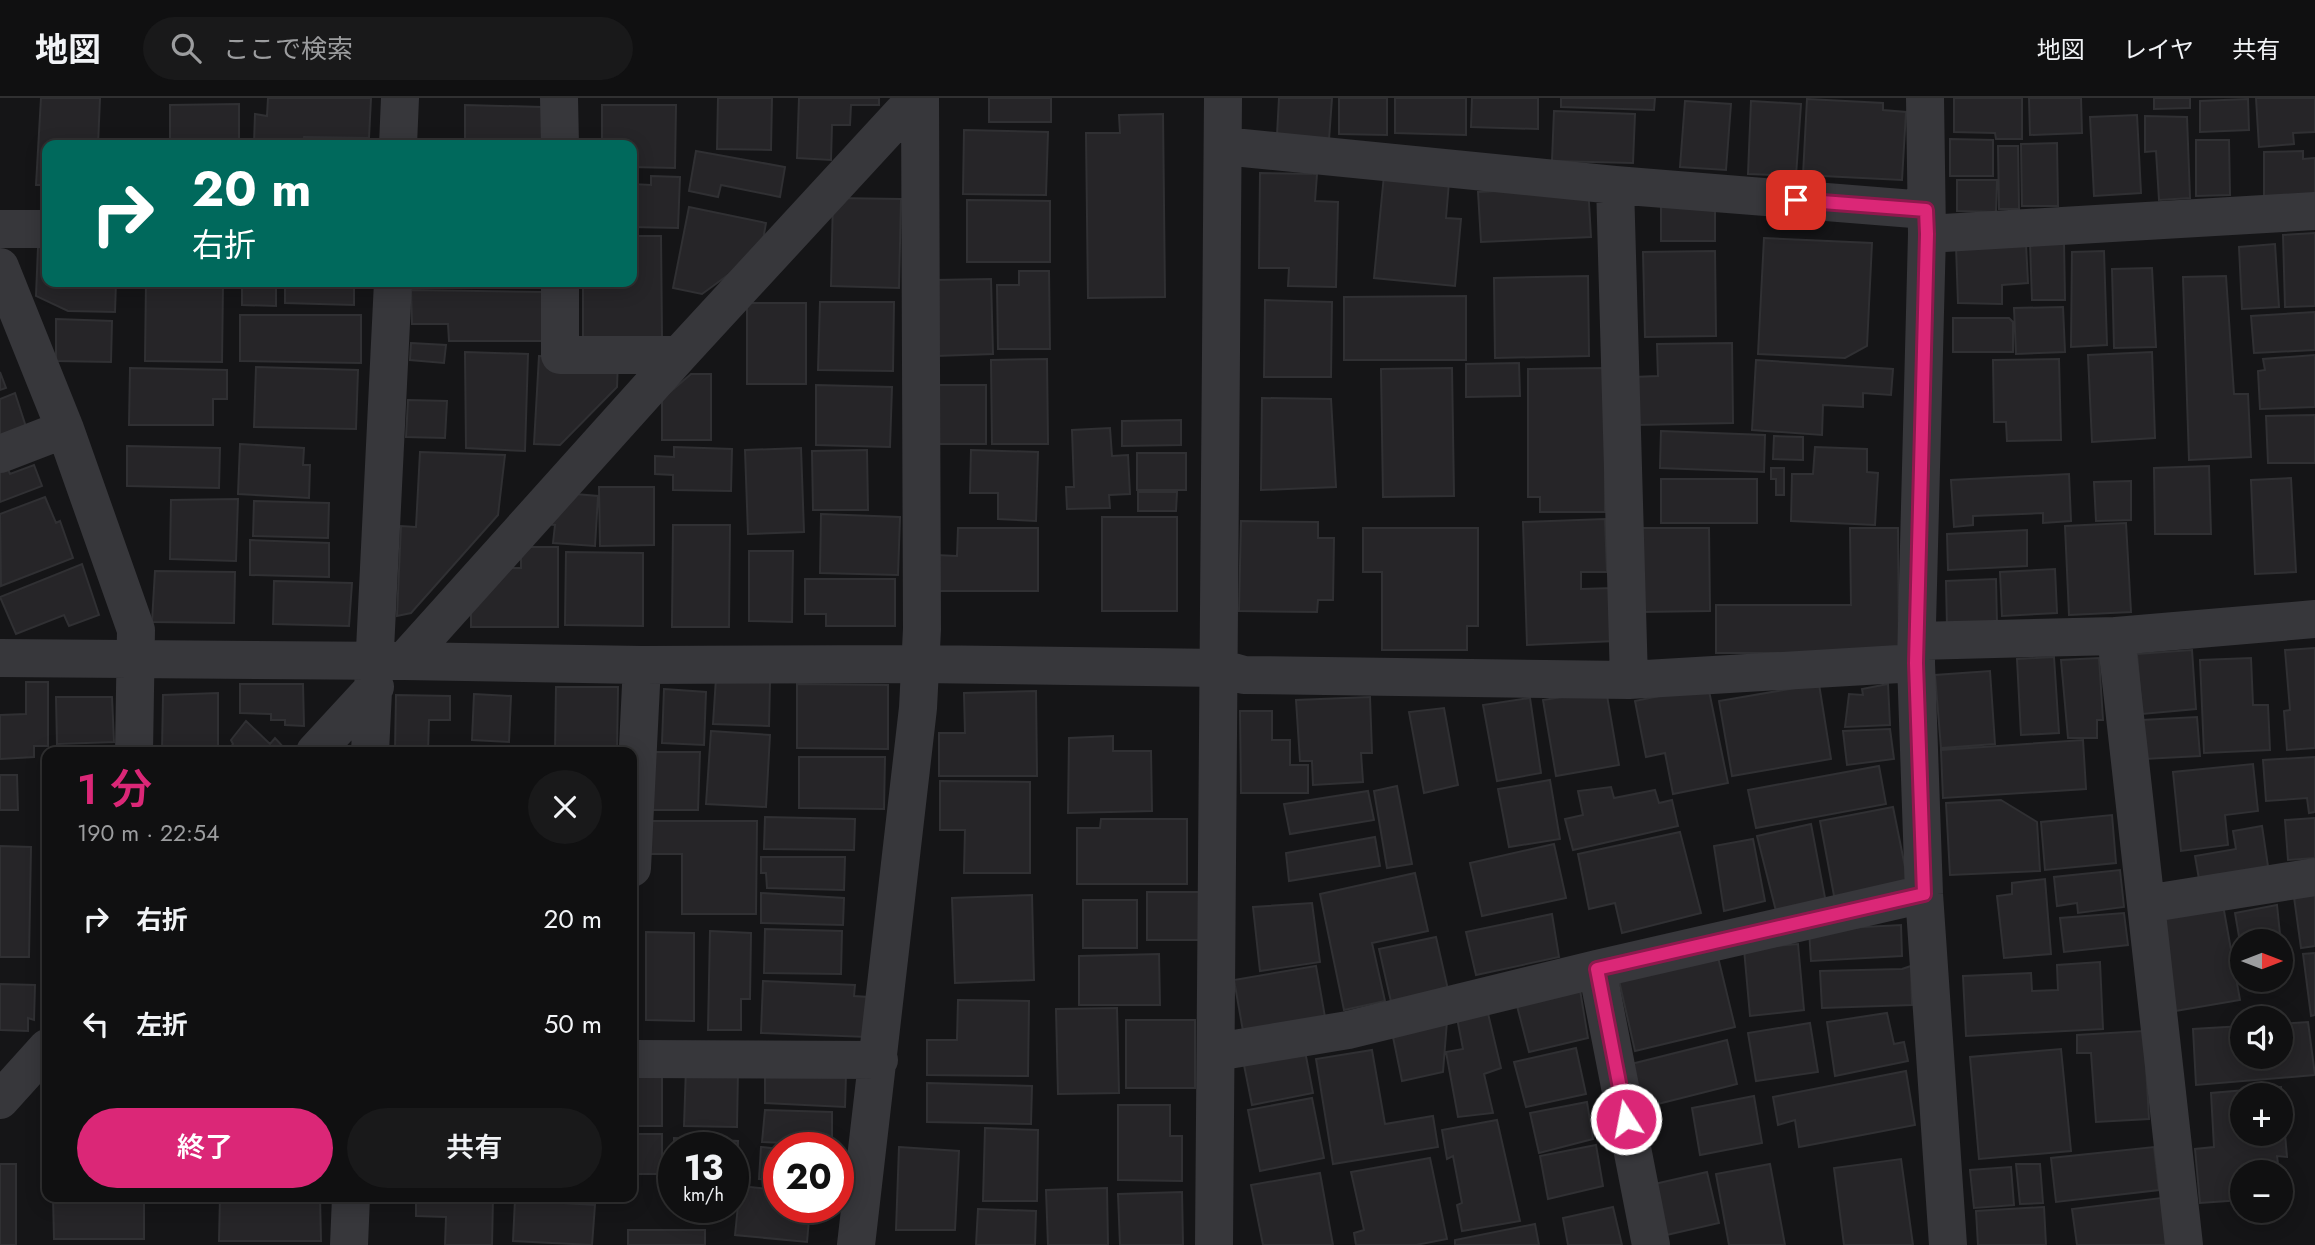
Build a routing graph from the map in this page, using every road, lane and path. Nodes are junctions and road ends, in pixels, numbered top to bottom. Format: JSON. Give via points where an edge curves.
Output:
{"nodes":[{"id":1,"x":400,"y":98,"type":"edge"},
{"id":2,"x":559,"y":98,"type":"edge"},
{"id":3,"x":918,"y":98,"type":"edge"},
{"id":4,"x":1223,"y":98,"type":"edge"},
{"id":5,"x":1925,"y":98,"type":"edge"},
{"id":6,"x":398,"y":140,"type":"edge"},
{"id":7,"x":559,"y":140,"type":"edge"},
{"id":8,"x":1223,"y":146,"type":"junction"},
{"id":9,"x":1615,"y":185,"type":"junction"},
{"id":10,"x":2315,"y":211,"type":"edge"},
{"id":11,"x":1926,"y":222,"type":"junction"},
{"id":12,"x":0,"y":229,"type":"edge"},
{"id":13,"x":42,"y":229,"type":"edge"},
{"id":14,"x":0,"y":267,"type":"edge"},
{"id":15,"x":393,"y":287,"type":"edge"},
{"id":16,"x":560,"y":287,"type":"edge"},
{"id":17,"x":679,"y":355,"type":"junction"},
{"id":18,"x":65,"y":429,"type":"junction"},
{"id":19,"x":0,"y":454,"type":"edge"},
{"id":20,"x":2315,"y":619,"type":"edge"},
{"id":21,"x":2116,"y":636,"type":"junction"},
{"id":22,"x":1916,"y":652,"type":"junction"},
{"id":23,"x":0,"y":658,"type":"edge"},
{"id":24,"x":135,"y":660,"type":"junction"},
{"id":25,"x":920,"y":664,"type":"junction"},
{"id":26,"x":642,"y":665,"type":"junction"},
{"id":27,"x":1219,"y":668,"type":"junction"},
{"id":28,"x":385,"y":670,"type":"junction"},
{"id":29,"x":1629,"y":680,"type":"junction"},
{"id":30,"x":134,"y":747,"type":"edge"},
{"id":31,"x":319,"y":747,"type":"edge"},
{"id":32,"x":371,"y":747,"type":"edge"},
{"id":33,"x":637,"y":766,"type":"edge"},
{"id":34,"x":2315,"y":877,"type":"edge"},
{"id":35,"x":1924,"y":894,"type":"junction"},
{"id":36,"x":2146,"y":904,"type":"junction"},
{"id":37,"x":1597,"y":969,"type":"junction"},
{"id":38,"x":1216,"y":1052,"type":"junction"},
{"id":39,"x":42,"y":1054,"type":"edge"},
{"id":40,"x":637,"y":1059,"type":"edge"},
{"id":41,"x":879,"y":1060,"type":"junction"},
{"id":42,"x":0,"y":1100,"type":"edge"},
{"id":43,"x":351,"y":1202,"type":"edge"},
{"id":44,"x":349,"y":1245,"type":"edge"},
{"id":45,"x":856,"y":1245,"type":"edge"},
{"id":46,"x":1214,"y":1245,"type":"edge"},
{"id":47,"x":1651,"y":1245,"type":"edge"},
{"id":48,"x":1948,"y":1245,"type":"edge"},
{"id":49,"x":2184,"y":1245,"type":"edge"}],
"edges":[{"from":1,"to":6,"type":"street"},
{"from":2,"to":7,"type":"street"},
{"from":3,"to":17,"type":"street"},
{"from":3,"to":25,"type":"street"},
{"from":4,"to":8,"type":"street"},
{"from":5,"to":11,"type":"street"},
{"from":8,"to":9,"type":"street"},
{"from":8,"to":27,"type":"street","via":[[1211,359]]},
{"from":9,"to":11,"type":"street"},
{"from":9,"to":29,"type":"street"},
{"from":10,"to":11,"type":"street"},
{"from":11,"to":22,"type":"street"},
{"from":12,"to":13,"type":"street"},
{"from":14,"to":18,"type":"street"},
{"from":15,"to":28,"type":"street"},
{"from":16,"to":17,"type":"street","via":[[560,355]]},
{"from":17,"to":28,"type":"street"},
{"from":18,"to":19,"type":"street"},
{"from":18,"to":24,"type":"street","via":[[136,629]]},
{"from":20,"to":21,"type":"street"},
{"from":21,"to":22,"type":"street"},
{"from":21,"to":36,"type":"street"},
{"from":22,"to":29,"type":"street"},
{"from":22,"to":35,"type":"street"},
{"from":23,"to":24,"type":"street"},
{"from":24,"to":28,"type":"street"},
{"from":24,"to":30,"type":"street"},
{"from":25,"to":26,"type":"street"},
{"from":25,"to":27,"type":"street"},
{"from":25,"to":41,"type":"street"},
{"from":26,"to":28,"type":"street"},
{"from":26,"to":33,"type":"street"},
{"from":27,"to":29,"type":"street","via":[[1244,675]]},
{"from":27,"to":38,"type":"street"},
{"from":28,"to":31,"type":"street"},
{"from":28,"to":32,"type":"street"},
{"from":34,"to":36,"type":"street"},
{"from":35,"to":37,"type":"street"},
{"from":35,"to":48,"type":"street"},
{"from":36,"to":49,"type":"street"},
{"from":37,"to":38,"type":"street","via":[[1348,1030]]},
{"from":37,"to":47,"type":"street"},
{"from":38,"to":46,"type":"street"},
{"from":39,"to":42,"type":"street"},
{"from":40,"to":41,"type":"street"},
{"from":41,"to":45,"type":"street"},
{"from":43,"to":44,"type":"street"}]}
